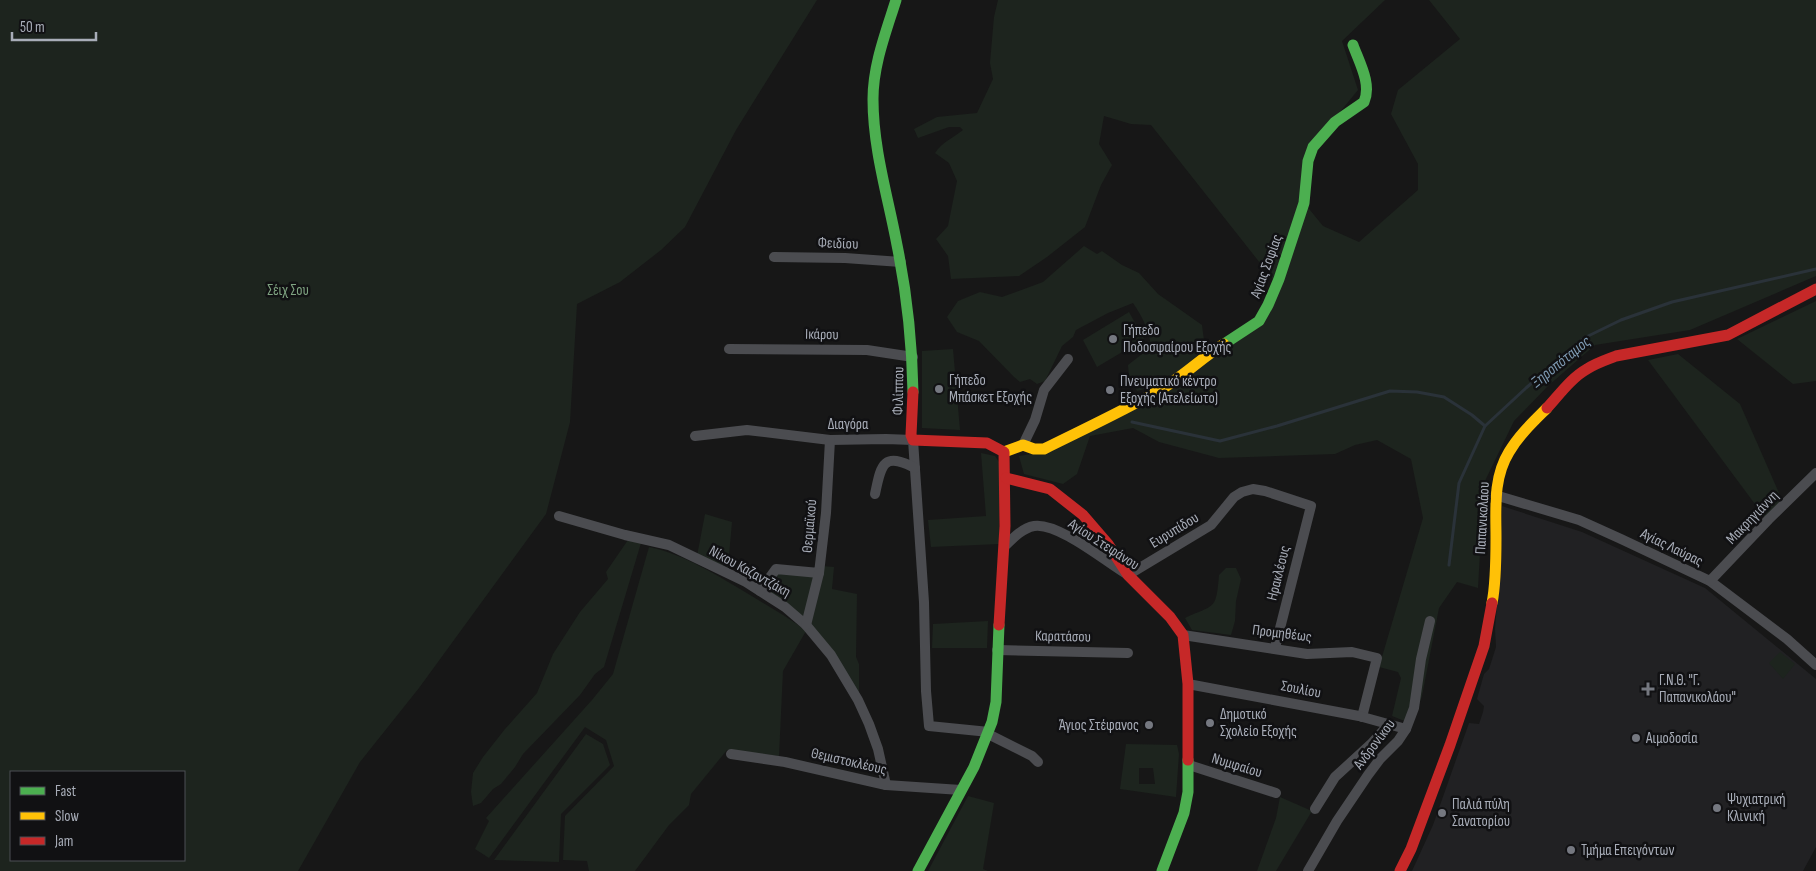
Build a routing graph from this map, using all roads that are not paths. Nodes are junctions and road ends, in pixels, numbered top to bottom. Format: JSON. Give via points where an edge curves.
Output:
{"nodes":[{"id":1,"x":896,"y":0,"type":"edge"},
{"id":2,"x":1353,"y":46,"type":"dead end"},
{"id":3,"x":774,"y":257,"type":"dead end"},
{"id":4,"x":901,"y":262,"type":"junction"},
{"id":5,"x":1816,"y":289,"type":"edge"},
{"id":6,"x":730,"y":349,"type":"dead end"},
{"id":7,"x":913,"y":357,"type":"junction"},
{"id":8,"x":1068,"y":359,"type":"dead end"},
{"id":9,"x":695,"y":436,"type":"dead end"},
{"id":10,"x":830,"y":440,"type":"junction"},
{"id":11,"x":913,"y":440,"type":"junction"},
{"id":12,"x":1023,"y":445,"type":"junction"},
{"id":13,"x":1004,"y":452,"type":"junction"},
{"id":14,"x":915,"y":468,"type":"junction"},
{"id":15,"x":1816,"y":473,"type":"edge"},
{"id":16,"x":1006,"y":478,"type":"junction"},
{"id":17,"x":875,"y":494,"type":"dead end"},
{"id":18,"x":1495,"y":495,"type":"junction"},
{"id":19,"x":1311,"y":506,"type":"joint"},
{"id":20,"x":559,"y":516,"type":"dead end"},
{"id":21,"x":1006,"y":545,"type":"junction"},
{"id":22,"x":820,"y":573,"type":"junction"},
{"id":23,"x":1128,"y":575,"type":"junction"},
{"id":24,"x":1710,"y":582,"type":"junction"},
{"id":25,"x":760,"y":592,"type":"junction"},
{"id":26,"x":1430,"y":621,"type":"dead end"},
{"id":27,"x":806,"y":625,"type":"junction"},
{"id":28,"x":1182,"y":635,"type":"junction"},
{"id":29,"x":1275,"y":648,"type":"junction"},
{"id":30,"x":997,"y":650,"type":"junction"},
{"id":31,"x":1128,"y":653,"type":"dead end"},
{"id":32,"x":1816,"y":665,"type":"edge"},
{"id":33,"x":1188,"y":684,"type":"junction"},
{"id":34,"x":1362,"y":716,"type":"junction"},
{"id":35,"x":1390,"y":724,"type":"junction"},
{"id":36,"x":1406,"y":729,"type":"junction"},
{"id":37,"x":989,"y":733,"type":"junction"},
{"id":38,"x":731,"y":754,"type":"dead end"},
{"id":39,"x":1038,"y":762,"type":"dead end"},
{"id":40,"x":1189,"y":766,"type":"junction"},
{"id":41,"x":886,"y":785,"type":"junction"},
{"id":42,"x":961,"y":790,"type":"junction"},
{"id":43,"x":1276,"y":793,"type":"dead end"},
{"id":44,"x":1315,"y":810,"type":"dead end"},
{"id":45,"x":918,"y":871,"type":"edge"},
{"id":46,"x":1162,"y":871,"type":"edge"},
{"id":47,"x":1308,"y":871,"type":"edge"},
{"id":48,"x":1400,"y":871,"type":"edge"}],
"edges":[{"from":1,"to":4,"type":"street","name":"Φιλίππου","via":[[873,98],[881,175]]},
{"from":2,"to":12,"type":"street","name":"Αγίας Σοφίας","via":[[1368,89],[1367,99],[1335,122],[1314,147],[1308,161],[1304,203],[1279,279],[1259,321],[1209,353],[1159,392],[1044,449]]},
{"from":3,"to":4,"type":"street","name":"Φειδίου"},
{"from":4,"to":7,"type":"street","name":"Φιλίππου"},
{"from":5,"to":18,"type":"street","name":"Παπανικολάου","via":[[1728,335],[1616,356],[1586,369],[1520,435],[1508,453]]},
{"from":6,"to":7,"type":"street","name":"Ικάρου","via":[[860,350]]},
{"from":7,"to":11,"type":"street","name":"Φιλίππου"},
{"from":8,"to":12,"type":"street","via":[[1044,390]]},
{"from":9,"to":10,"type":"street","name":"Διαγόρα","via":[[747,430]]},
{"from":10,"to":11,"type":"street","name":"Διαγόρα"},
{"from":10,"to":22,"type":"street","name":"Θερμαϊκού"},
{"from":11,"to":13,"type":"street","name":"Διαγόρα","via":[[987,443]]},
{"from":11,"to":14,"type":"street","name":"Φιλίππου"},
{"from":12,"to":13,"type":"street","name":"Αγίας Σοφίας"},
{"from":13,"to":16,"type":"street"},
{"from":14,"to":17,"type":"street","via":[[904,462],[886,462],[880,469]]},
{"from":14,"to":37,"type":"street","name":"Φιλίππου","via":[[928,726]]},
{"from":15,"to":24,"type":"street","name":"Μακρηγιάννη"},
{"from":16,"to":21,"type":"street"},
{"from":16,"to":23,"type":"street","via":[[1057,493],[1083,515],[1108,544]]},
{"from":18,"to":24,"type":"street","name":"Αγίας Λαύρας","via":[[1579,520]]},
{"from":18,"to":48,"type":"street","name":"Παπανικολάου","via":[[1493,598],[1484,646],[1450,745]]},
{"from":19,"to":23,"type":"street","name":"Ευρυπίδου","via":[[1265,491],[1253,489],[1242,492],[1234,497],[1211,526]]},
{"from":19,"to":29,"type":"street","name":"Ηρακλέους"},
{"from":20,"to":25,"type":"street","name":"Νίκου Καζαντζάκη","via":[[669,545]]},
{"from":21,"to":23,"type":"street","name":"Αγίου Στεφάνου","via":[[1025,529],[1047,526]]},
{"from":21,"to":30,"type":"street"},
{"from":22,"to":25,"type":"street","name":"Θερμαϊκού","via":[[776,568]]},
{"from":22,"to":27,"type":"street"},
{"from":23,"to":28,"type":"street","name":"Αγίου Στεφάνου","via":[[1170,617]]},
{"from":24,"to":32,"type":"street","name":"Αγίας Λαύρας","via":[[1787,639]]},
{"from":25,"to":27,"type":"street","name":"Νίκου Καζαντζάκη"},
{"from":26,"to":36,"type":"street","name":"Ανδρονίκου","via":[[1414,708]]},
{"from":27,"to":41,"type":"street","name":"Νίκου Καζαντζάκη","via":[[831,655],[858,700],[878,749]]},
{"from":28,"to":29,"type":"street","name":"Προμηθέως"},
{"from":28,"to":33,"type":"street","name":"Αγίου Στεφάνου"},
{"from":29,"to":34,"type":"street","name":"Προμηθέως","via":[[1307,654],[1352,652],[1377,658]]},
{"from":30,"to":31,"type":"street","name":"Καρατάσου"},
{"from":30,"to":37,"type":"street"},
{"from":33,"to":34,"type":"street","name":"Σουλίου"},
{"from":33,"to":40,"type":"street","name":"Αγίου Στεφάνου"},
{"from":34,"to":35,"type":"street","name":"Σουλίου"},
{"from":35,"to":36,"type":"street","name":"Σουλίου"},
{"from":35,"to":44,"type":"street","via":[[1335,777]]},
{"from":36,"to":47,"type":"street","name":"Ανδρονίκου","via":[[1368,775]]},
{"from":37,"to":39,"type":"street"},
{"from":37,"to":42,"type":"street"},
{"from":38,"to":41,"type":"street","name":"Θεμιστοκλέους","via":[[786,762]]},
{"from":40,"to":43,"type":"street","name":"Νυμφαίου"},
{"from":40,"to":46,"type":"street","name":"Αγίου Στεφάνου","via":[[1184,814]]},
{"from":41,"to":42,"type":"street","name":"Θεμιστοκλέους"},
{"from":42,"to":45,"type":"street"}]}
